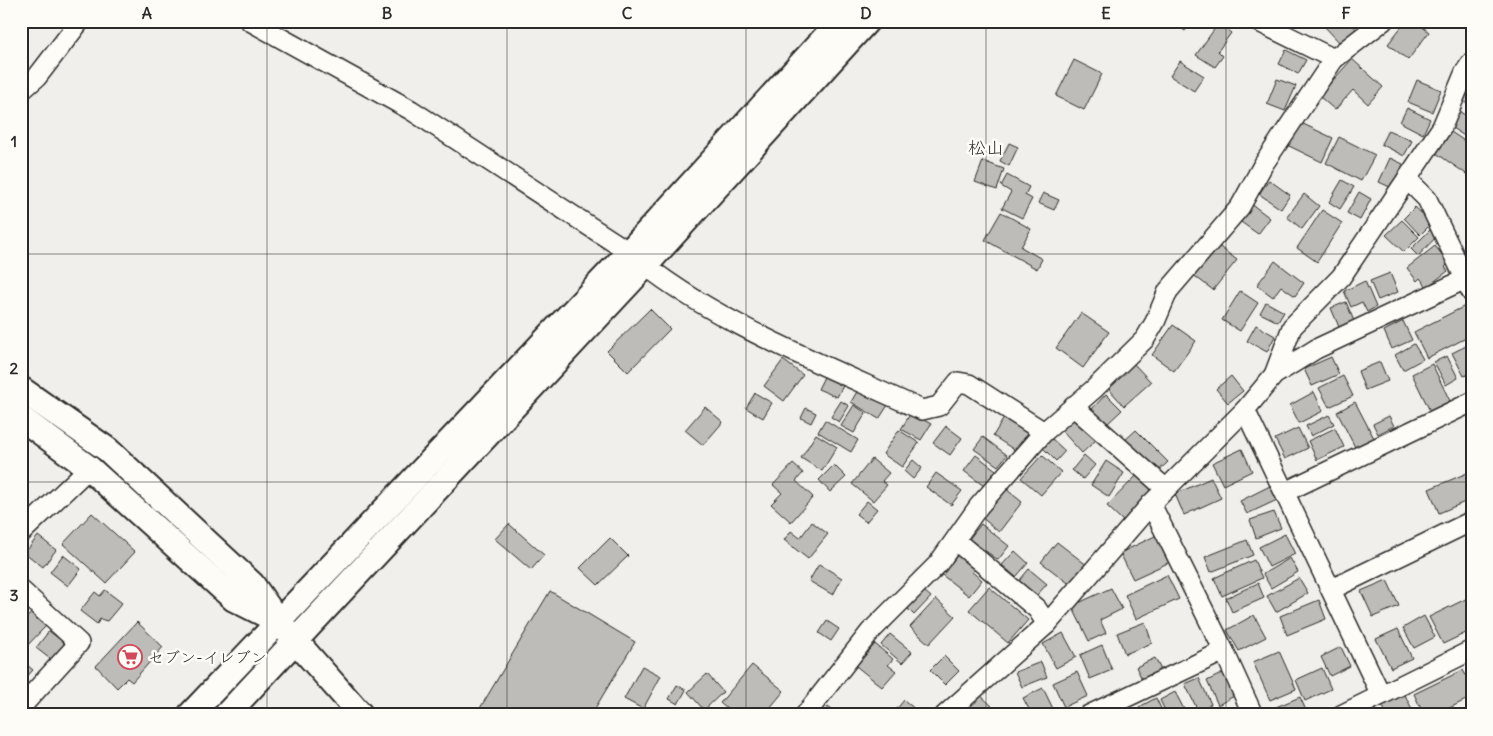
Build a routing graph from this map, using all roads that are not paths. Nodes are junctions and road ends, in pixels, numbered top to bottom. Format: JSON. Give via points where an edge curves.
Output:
{"nodes":[{"id":1,"x":80,"y":21,"type":"edge"},
{"id":2,"x":250,"y":21,"type":"edge"},
{"id":3,"x":840,"y":21,"type":"edge"},
{"id":4,"x":867,"y":21,"type":"edge"},
{"id":5,"x":1257,"y":21,"type":"edge"},
{"id":6,"x":1383,"y":21,"type":"edge"},
{"id":7,"x":1334,"y":58,"type":"junction"},
{"id":8,"x":1472,"y":62,"type":"edge"},
{"id":9,"x":21,"y":91,"type":"edge"},
{"id":10,"x":1407,"y":179,"type":"junction"},
{"id":11,"x":637,"y":259,"type":"junction"},
{"id":12,"x":1470,"y":282,"type":"edge"},
{"id":13,"x":1274,"y":375,"type":"junction"},
{"id":14,"x":21,"y":389,"type":"edge"},
{"id":15,"x":1472,"y":402,"type":"edge"},
{"id":16,"x":1072,"y":406,"type":"junction"},
{"id":17,"x":1245,"y":410,"type":"junction"},
{"id":18,"x":21,"y":418,"type":"edge"},
{"id":19,"x":1044,"y":432,"type":"junction"},
{"id":20,"x":89,"y":468,"type":"junction"},
{"id":21,"x":1166,"y":489,"type":"junction"},
{"id":22,"x":1285,"y":492,"type":"junction"},
{"id":23,"x":1151,"y":504,"type":"junction"},
{"id":24,"x":1472,"y":521,"type":"edge"},
{"id":25,"x":21,"y":533,"type":"edge"},
{"id":26,"x":956,"y":541,"type":"junction"},
{"id":27,"x":1332,"y":589,"type":"junction"},
{"id":28,"x":21,"y":590,"type":"edge"},
{"id":29,"x":278,"y":621,"type":"junction"},
{"id":30,"x":1047,"y":624,"type":"junction"},
{"id":31,"x":296,"y":639,"type":"junction"},
{"id":32,"x":1472,"y":650,"type":"edge"},
{"id":33,"x":1224,"y":651,"type":"junction"},
{"id":34,"x":1381,"y":695,"type":"junction"},
{"id":35,"x":21,"y":707,"type":"edge"},
{"id":36,"x":190,"y":715,"type":"edge"},
{"id":37,"x":226,"y":715,"type":"edge"},
{"id":38,"x":361,"y":715,"type":"edge"},
{"id":39,"x":805,"y":715,"type":"edge"},
{"id":40,"x":945,"y":715,"type":"edge"},
{"id":41,"x":1089,"y":715,"type":"edge"},
{"id":42,"x":1253,"y":715,"type":"edge"},
{"id":43,"x":1341,"y":715,"type":"edge"}],
"edges":[{"from":1,"to":9,"type":"street","via":[[37,76]]},
{"from":2,"to":11,"type":"street","via":[[411,110]]},
{"from":3,"to":11,"type":"street"},
{"from":4,"to":11,"type":"street"},
{"from":5,"to":7,"type":"street"},
{"from":6,"to":7,"type":"street"},
{"from":7,"to":16,"type":"street","via":[[1263,165],[1240,207],[1168,292],[1145,339]]},
{"from":8,"to":10,"type":"street","via":[[1442,127]]},
{"from":10,"to":12,"type":"street","via":[[1427,199]]},
{"from":10,"to":13,"type":"street","via":[[1341,277],[1292,327]]},
{"from":11,"to":19,"type":"street","via":[[701,303],[774,342],[922,410],[939,406],[958,382],[969,384]]},
{"from":11,"to":29,"type":"street"},
{"from":11,"to":31,"type":"street"},
{"from":12,"to":13,"type":"street","via":[[1316,349]]},
{"from":13,"to":17,"type":"street"},
{"from":14,"to":29,"type":"street","via":[[108,450],[252,584]]},
{"from":15,"to":22,"type":"street"},
{"from":16,"to":19,"type":"street"},
{"from":16,"to":21,"type":"street"},
{"from":17,"to":21,"type":"street"},
{"from":17,"to":22,"type":"street"},
{"from":18,"to":20,"type":"street"},
{"from":19,"to":26,"type":"street","via":[[978,506]]},
{"from":20,"to":25,"type":"street"},
{"from":20,"to":29,"type":"street","via":[[234,599]]},
{"from":21,"to":23,"type":"street"},
{"from":22,"to":27,"type":"street"},
{"from":23,"to":30,"type":"street"},
{"from":23,"to":33,"type":"street"},
{"from":24,"to":27,"type":"street"},
{"from":26,"to":30,"type":"street","via":[[1036,609]]},
{"from":26,"to":39,"type":"street","via":[[938,564],[870,632]]},
{"from":27,"to":34,"type":"street"},
{"from":28,"to":35,"type":"street","via":[[79,643]]},
{"from":29,"to":31,"type":"street"},
{"from":29,"to":36,"type":"street"},
{"from":30,"to":40,"type":"street"},
{"from":31,"to":37,"type":"street"},
{"from":31,"to":38,"type":"street"},
{"from":32,"to":34,"type":"street"},
{"from":33,"to":41,"type":"street"},
{"from":33,"to":42,"type":"street"},
{"from":34,"to":43,"type":"street"}]}
